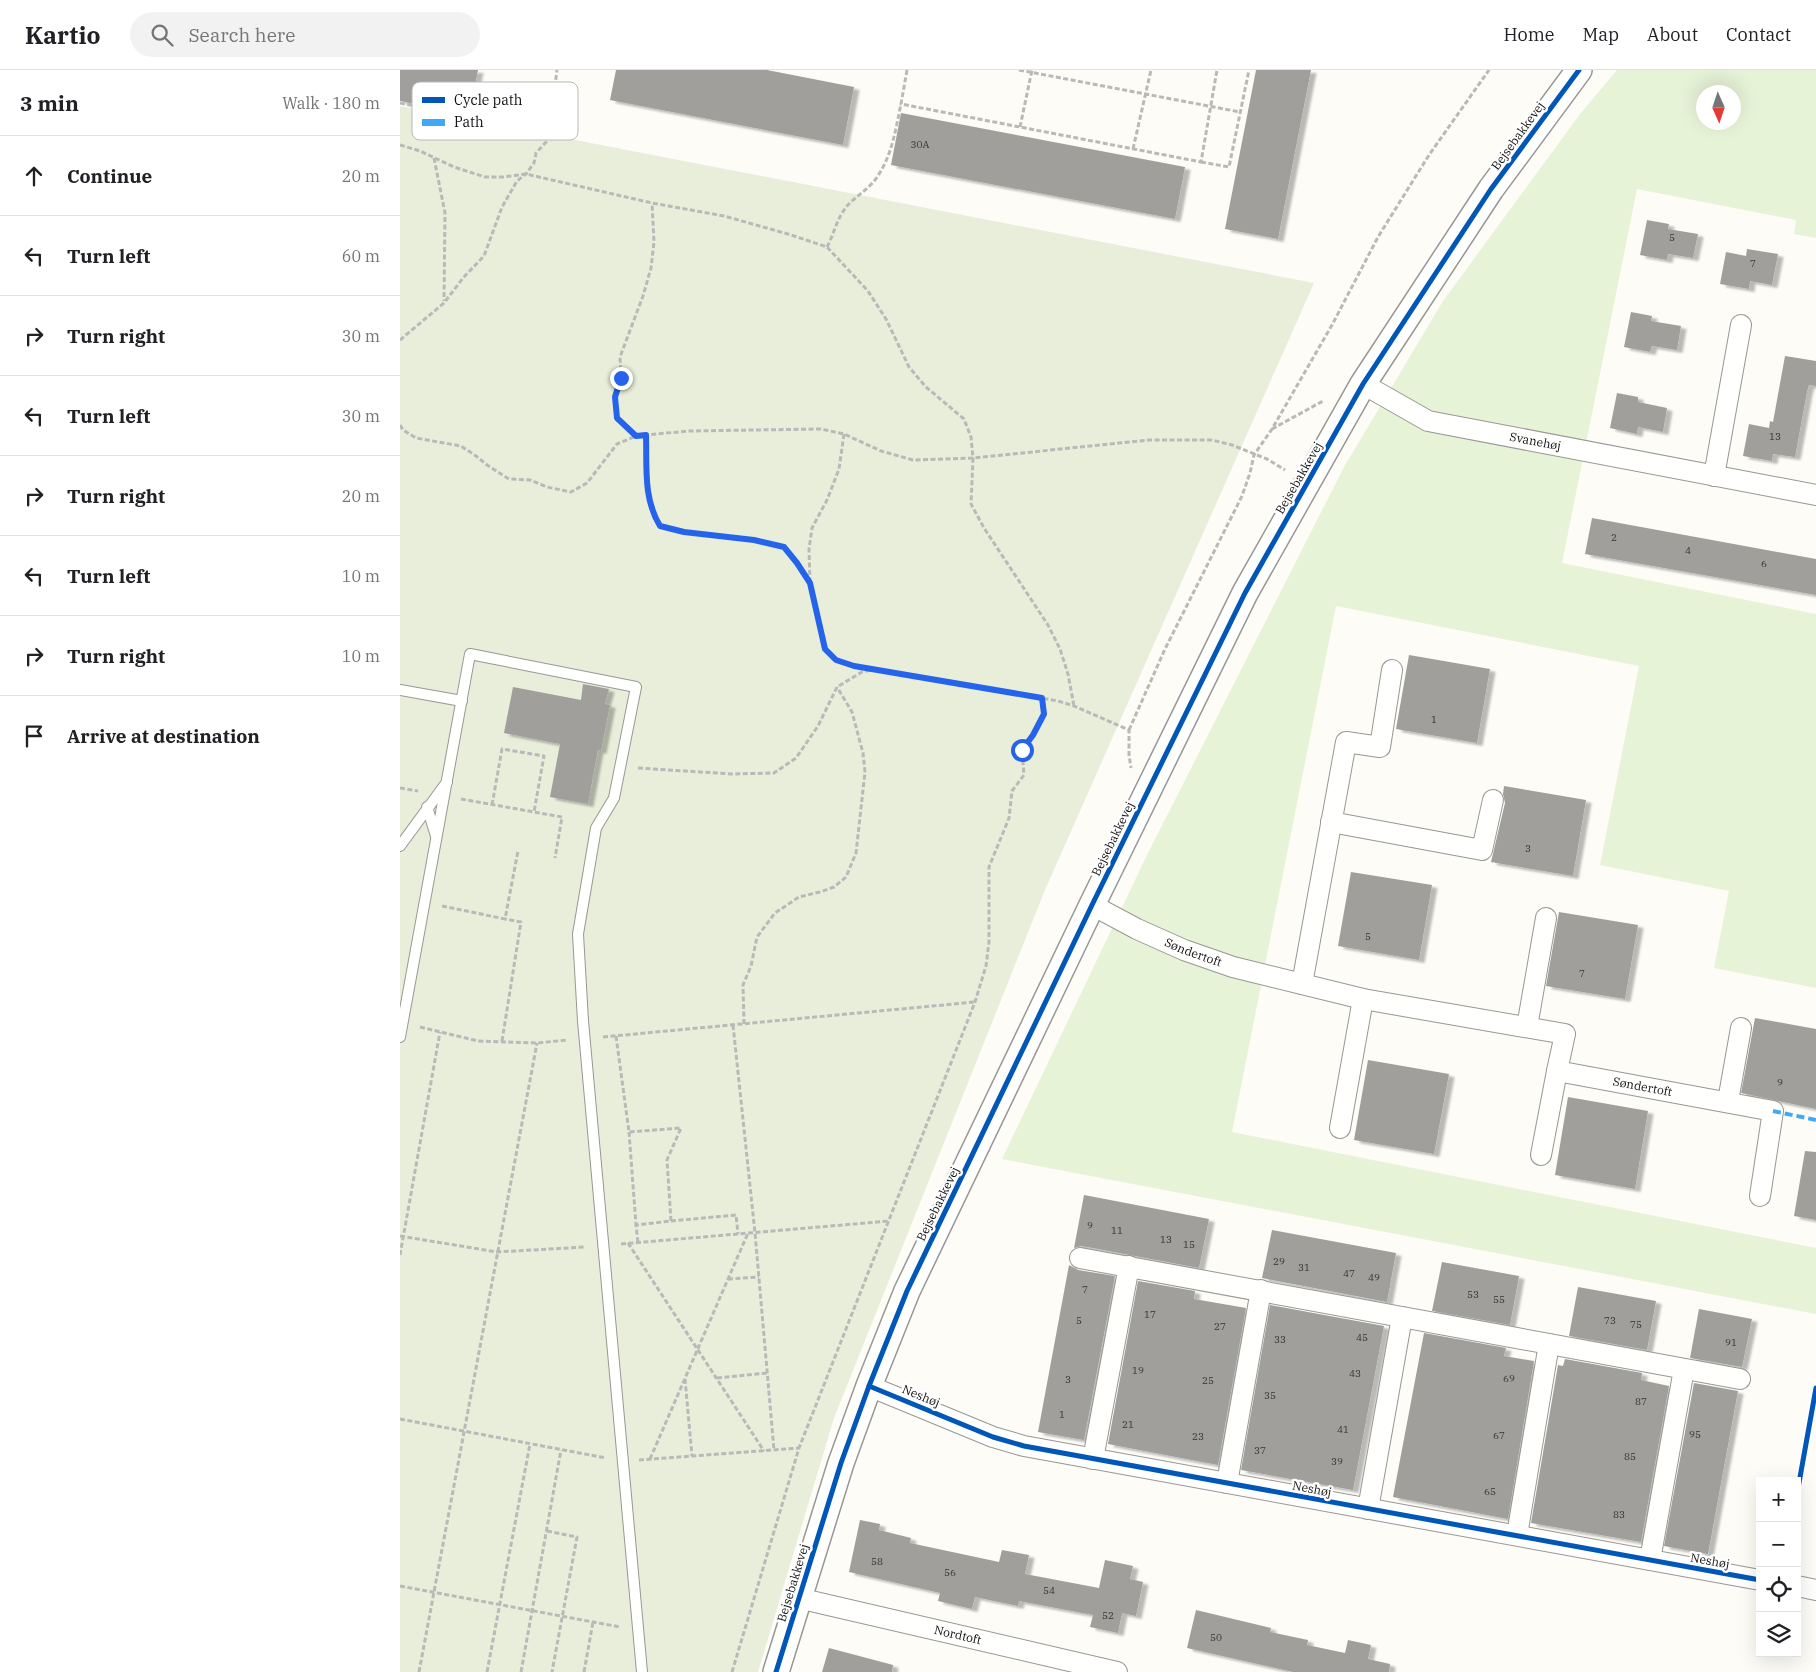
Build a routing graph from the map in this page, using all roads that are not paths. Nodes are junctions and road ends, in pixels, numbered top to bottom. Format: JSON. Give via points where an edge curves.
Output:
{"nodes":[{"id":1,"x":1579,"y":70,"type":"edge"},
{"id":2,"x":1741,"y":325,"type":"dead end"},
{"id":3,"x":1363,"y":384,"type":"junction"},
{"id":4,"x":1714,"y":476,"type":"junction"},
{"id":5,"x":1816,"y":495,"type":"edge"},
{"id":6,"x":1392,"y":670,"type":"dead end"},
{"id":7,"x":400,"y":690,"type":"edge"},
{"id":8,"x":462,"y":701,"type":"junction"},
{"id":9,"x":447,"y":781,"type":"junction"},
{"id":10,"x":1493,"y":800,"type":"dead end"},
{"id":11,"x":427,"y":807,"type":"junction"},
{"id":12,"x":1331,"y":822,"type":"junction"},
{"id":13,"x":437,"y":837,"type":"junction"},
{"id":14,"x":400,"y":846,"type":"edge"},
{"id":15,"x":1092,"y":905,"type":"junction"},
{"id":16,"x":1546,"y":918,"type":"dead end"},
{"id":17,"x":1302,"y":984,"type":"junction"},
{"id":18,"x":1363,"y":999,"type":"junction"},
{"id":19,"x":1527,"y":1027,"type":"junction"},
{"id":20,"x":1741,"y":1028,"type":"dead end"},
{"id":21,"x":400,"y":1037,"type":"edge"},
{"id":22,"x":1557,"y":1070,"type":"junction"},
{"id":23,"x":1728,"y":1101,"type":"junction"},
{"id":24,"x":1340,"y":1128,"type":"dead end"},
{"id":25,"x":1541,"y":1155,"type":"dead end"},
{"id":26,"x":1760,"y":1196,"type":"dead end"},
{"id":27,"x":1080,"y":1258,"type":"dead end"},
{"id":28,"x":1129,"y":1266,"type":"junction"},
{"id":29,"x":1261,"y":1290,"type":"junction"},
{"id":30,"x":1402,"y":1317,"type":"junction"},
{"id":31,"x":1550,"y":1344,"type":"junction"},
{"id":32,"x":1684,"y":1369,"type":"junction"},
{"id":33,"x":1740,"y":1379,"type":"dead end"},
{"id":34,"x":869,"y":1386,"type":"junction"},
{"id":35,"x":1093,"y":1459,"type":"junction"},
{"id":36,"x":1227,"y":1483,"type":"junction"},
{"id":37,"x":1368,"y":1509,"type":"junction"},
{"id":38,"x":1517,"y":1535,"type":"junction"},
{"id":39,"x":1650,"y":1560,"type":"junction"},
{"id":40,"x":1756,"y":1579,"type":"edge"},
{"id":41,"x":1801,"y":1587,"type":"edge"},
{"id":42,"x":1816,"y":1590,"type":"edge"},
{"id":43,"x":798,"y":1598,"type":"junction"},
{"id":44,"x":642,"y":1672,"type":"edge"},
{"id":45,"x":776,"y":1672,"type":"edge"},
{"id":46,"x":1117,"y":1672,"type":"edge"}],
"edges":[{"from":1,"to":3,"type":"street","name":"Bejsebakkevej","via":[[1491,189]]},
{"from":2,"to":4,"type":"street"},
{"from":3,"to":4,"type":"street","name":"Svanehøj","via":[[1428,421]]},
{"from":3,"to":15,"type":"street","name":"Bejsebakkevej","via":[[1245,593]]},
{"from":4,"to":5,"type":"street","name":"Svanehøj"},
{"from":6,"to":12,"type":"street","via":[[1380,747],[1346,742]]},
{"from":7,"to":8,"type":"lane"},
{"from":8,"to":9,"type":"lane"},
{"from":8,"to":44,"type":"lane","via":[[470,654],[636,686],[614,798],[596,828],[578,934],[584,1039]]},
{"from":9,"to":11,"type":"lane"},
{"from":9,"to":13,"type":"lane"},
{"from":10,"to":12,"type":"street","via":[[1482,850]]},
{"from":11,"to":13,"type":"lane"},
{"from":11,"to":14,"type":"lane"},
{"from":12,"to":17,"type":"street"},
{"from":13,"to":21,"type":"lane"},
{"from":15,"to":17,"type":"street","name":"Søndertoft","via":[[1184,950],[1232,967]]},
{"from":15,"to":34,"type":"street","name":"Bejsebakkevej","via":[[907,1291]]},
{"from":16,"to":19,"type":"street"},
{"from":17,"to":18,"type":"street","name":"Søndertoft"},
{"from":18,"to":19,"type":"street","name":"Søndertoft"},
{"from":18,"to":24,"type":"street"},
{"from":19,"to":22,"type":"street","name":"Søndertoft","via":[[1565,1034]]},
{"from":20,"to":23,"type":"street"},
{"from":22,"to":23,"type":"street","name":"Søndertoft"},
{"from":22,"to":25,"type":"street","name":"Søndertoft"},
{"from":23,"to":26,"type":"street","name":"Søndertoft","via":[[1773,1111]]},
{"from":27,"to":28,"type":"street"},
{"from":28,"to":29,"type":"street"},
{"from":28,"to":35,"type":"street"},
{"from":29,"to":30,"type":"street"},
{"from":29,"to":36,"type":"street"},
{"from":30,"to":31,"type":"street"},
{"from":30,"to":37,"type":"street"},
{"from":31,"to":32,"type":"street"},
{"from":31,"to":38,"type":"street"},
{"from":32,"to":33,"type":"street"},
{"from":32,"to":39,"type":"street"},
{"from":34,"to":35,"type":"street","name":"Neshøj","via":[[993,1437]]},
{"from":34,"to":43,"type":"street","name":"Bejsebakkevej"},
{"from":35,"to":36,"type":"street","name":"Neshøj"},
{"from":36,"to":37,"type":"street","name":"Neshøj"},
{"from":37,"to":38,"type":"street","name":"Neshøj"},
{"from":38,"to":39,"type":"street","name":"Neshøj"},
{"from":39,"to":40,"type":"street","name":"Neshøj"},
{"from":41,"to":42,"type":"street"},
{"from":43,"to":45,"type":"street","name":"Bejsebakkevej"},
{"from":43,"to":46,"type":"street","name":"Nordtoft"}]}
